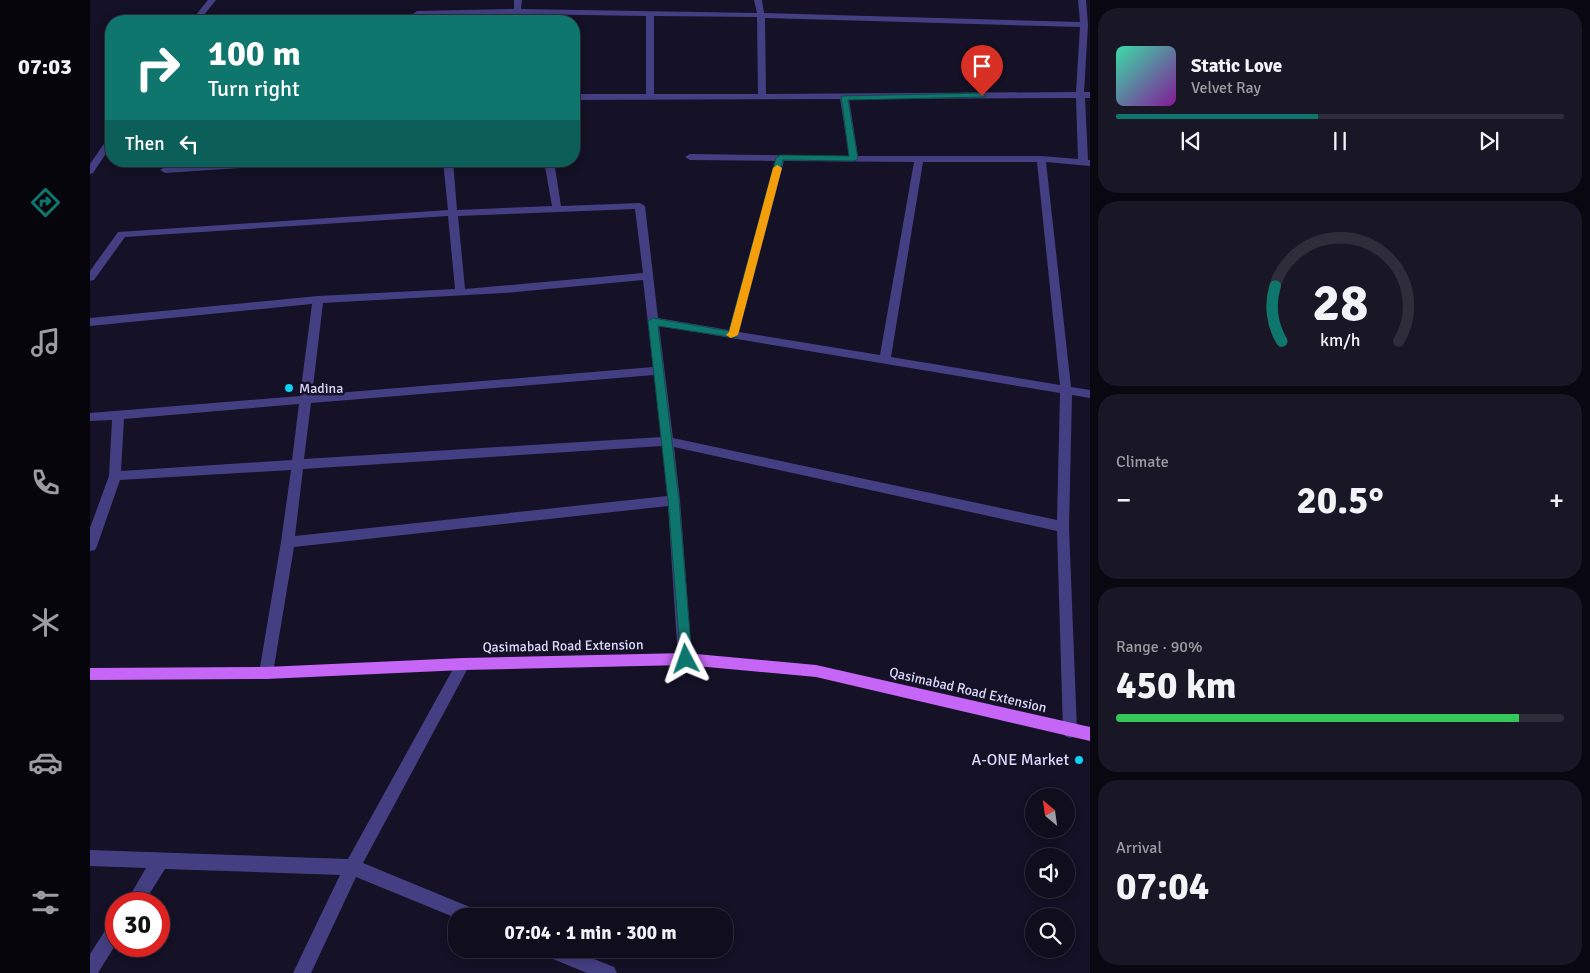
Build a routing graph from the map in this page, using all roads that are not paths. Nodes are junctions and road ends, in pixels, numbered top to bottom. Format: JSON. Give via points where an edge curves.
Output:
{"nodes":[{"id":1,"x":212,"y":0,"type":"edge"},
{"id":2,"x":518,"y":0,"type":"edge"},
{"id":3,"x":758,"y":0,"type":"edge"},
{"id":4,"x":1082,"y":0,"type":"edge"},
{"id":5,"x":518,"y":11,"type":"junction"},
{"id":6,"x":650,"y":13,"type":"junction"},
{"id":7,"x":200,"y":15,"type":"edge"},
{"id":8,"x":414,"y":15,"type":"edge"},
{"id":9,"x":518,"y":15,"type":"edge"},
{"id":10,"x":761,"y":15,"type":"junction"},
{"id":11,"x":1084,"y":25,"type":"junction"},
{"id":12,"x":1085,"y":95,"type":"edge"},
{"id":13,"x":650,"y":96,"type":"junction"},
{"id":14,"x":762,"y":96,"type":"junction"},
{"id":15,"x":580,"y":97,"type":"edge"},
{"id":16,"x":844,"y":97,"type":"junction"},
{"id":17,"x":105,"y":149,"type":"edge"},
{"id":18,"x":690,"y":157,"type":"dead end"},
{"id":19,"x":780,"y":158,"type":"junction"},
{"id":20,"x":854,"y":159,"type":"junction"},
{"id":21,"x":919,"y":159,"type":"junction"},
{"id":22,"x":1041,"y":159,"type":"junction"},
{"id":23,"x":1086,"y":162,"type":"edge"},
{"id":24,"x":210,"y":167,"type":"edge"},
{"id":25,"x":449,"y":167,"type":"edge"},
{"id":26,"x":550,"y":167,"type":"edge"},
{"id":27,"x":165,"y":170,"type":"dead end"},
{"id":28,"x":90,"y":171,"type":"edge"},
{"id":29,"x":557,"y":209,"type":"junction"},
{"id":30,"x":454,"y":212,"type":"junction"},
{"id":31,"x":648,"y":276,"type":"junction"},
{"id":32,"x":90,"y":278,"type":"edge"},
{"id":33,"x":460,"y":291,"type":"junction"},
{"id":34,"x":318,"y":300,"type":"junction"},
{"id":35,"x":653,"y":321,"type":"junction"},
{"id":36,"x":90,"y":322,"type":"edge"},
{"id":37,"x":733,"y":335,"type":"junction"},
{"id":38,"x":885,"y":360,"type":"junction"},
{"id":39,"x":659,"y":371,"type":"junction"},
{"id":40,"x":1066,"y":390,"type":"junction"},
{"id":41,"x":1090,"y":394,"type":"edge"},
{"id":42,"x":305,"y":399,"type":"junction"},
{"id":43,"x":118,"y":415,"type":"junction"},
{"id":44,"x":90,"y":417,"type":"edge"},
{"id":45,"x":667,"y":442,"type":"junction"},
{"id":46,"x":297,"y":466,"type":"junction"},
{"id":47,"x":115,"y":476,"type":"junction"},
{"id":48,"x":674,"y":500,"type":"junction"},
{"id":49,"x":1063,"y":527,"type":"junction"},
{"id":50,"x":288,"y":542,"type":"junction"},
{"id":51,"x":90,"y":546,"type":"edge"},
{"id":52,"x":686,"y":659,"type":"junction"},
{"id":53,"x":463,"y":664,"type":"junction"},
{"id":54,"x":266,"y":673,"type":"junction"},
{"id":55,"x":90,"y":674,"type":"edge"},
{"id":56,"x":1070,"y":731,"type":"junction"},
{"id":57,"x":1090,"y":734,"type":"edge"},
{"id":58,"x":90,"y":858,"type":"edge"},
{"id":59,"x":160,"y":861,"type":"junction"},
{"id":60,"x":352,"y":867,"type":"junction"},
{"id":61,"x":141,"y":892,"type":"edge"},
{"id":62,"x":452,"y":908,"type":"edge"},
{"id":63,"x":105,"y":947,"type":"edge"},
{"id":64,"x":571,"y":958,"type":"edge"},
{"id":65,"x":90,"y":970,"type":"edge"},
{"id":66,"x":302,"y":973,"type":"edge"},
{"id":67,"x":608,"y":973,"type":"edge"}],
"edges":[{"from":1,"to":7,"type":"street"},
{"from":2,"to":5,"type":"street"},
{"from":3,"to":10,"type":"street"},
{"from":4,"to":11,"type":"street"},
{"from":5,"to":6,"type":"street"},
{"from":5,"to":8,"type":"street"},
{"from":5,"to":9,"type":"street"},
{"from":6,"to":10,"type":"street"},
{"from":6,"to":13,"type":"street"},
{"from":10,"to":11,"type":"street"},
{"from":10,"to":14,"type":"street"},
{"from":11,"to":12,"type":"street"},
{"from":12,"to":16,"type":"street"},
{"from":12,"to":23,"type":"street"},
{"from":13,"to":14,"type":"street"},
{"from":13,"to":15,"type":"street"},
{"from":14,"to":16,"type":"street"},
{"from":16,"to":20,"type":"street"},
{"from":17,"to":28,"type":"street"},
{"from":18,"to":19,"type":"street"},
{"from":19,"to":20,"type":"street"},
{"from":19,"to":37,"type":"street"},
{"from":20,"to":21,"type":"street"},
{"from":21,"to":22,"type":"street"},
{"from":21,"to":38,"type":"street"},
{"from":22,"to":23,"type":"street"},
{"from":22,"to":40,"type":"street"},
{"from":24,"to":27,"type":"street"},
{"from":25,"to":30,"type":"street"},
{"from":26,"to":29,"type":"street"},
{"from":29,"to":30,"type":"street"},
{"from":29,"to":31,"type":"street","via":[[640,206]]},
{"from":30,"to":32,"type":"street","via":[[122,234]]},
{"from":30,"to":33,"type":"street"},
{"from":31,"to":33,"type":"street","via":[[504,290]]},
{"from":31,"to":35,"type":"street"},
{"from":33,"to":34,"type":"street"},
{"from":34,"to":36,"type":"street"},
{"from":34,"to":42,"type":"street"},
{"from":35,"to":37,"type":"street"},
{"from":35,"to":39,"type":"street"},
{"from":37,"to":38,"type":"street"},
{"from":38,"to":40,"type":"street"},
{"from":39,"to":42,"type":"street"},
{"from":39,"to":45,"type":"street"},
{"from":40,"to":41,"type":"street"},
{"from":40,"to":49,"type":"street"},
{"from":42,"to":43,"type":"street"},
{"from":42,"to":46,"type":"street"},
{"from":43,"to":44,"type":"street"},
{"from":43,"to":47,"type":"street"},
{"from":45,"to":46,"type":"street"},
{"from":45,"to":48,"type":"street"},
{"from":45,"to":49,"type":"street"},
{"from":46,"to":47,"type":"street"},
{"from":46,"to":50,"type":"street"},
{"from":47,"to":51,"type":"street"},
{"from":48,"to":50,"type":"street"},
{"from":48,"to":52,"type":"street"},
{"from":49,"to":56,"type":"street"},
{"from":50,"to":54,"type":"street"},
{"from":52,"to":53,"type":"main road","name":"Qasimabad Road Extension"},
{"from":52,"to":56,"type":"main road","name":"Qasimabad Road Extension","via":[[816,671]]},
{"from":53,"to":54,"type":"main road","name":"Qasimabad Road Extension"},
{"from":53,"to":60,"type":"street"},
{"from":54,"to":55,"type":"main road","name":"Qasimabad Road Extension"},
{"from":56,"to":57,"type":"main road","name":"Qasimabad Road Extension"},
{"from":58,"to":59,"type":"street"},
{"from":59,"to":60,"type":"street"},
{"from":59,"to":61,"type":"street"},
{"from":60,"to":62,"type":"street"},
{"from":60,"to":66,"type":"street"},
{"from":63,"to":65,"type":"street"},
{"from":64,"to":67,"type":"street"}]}
